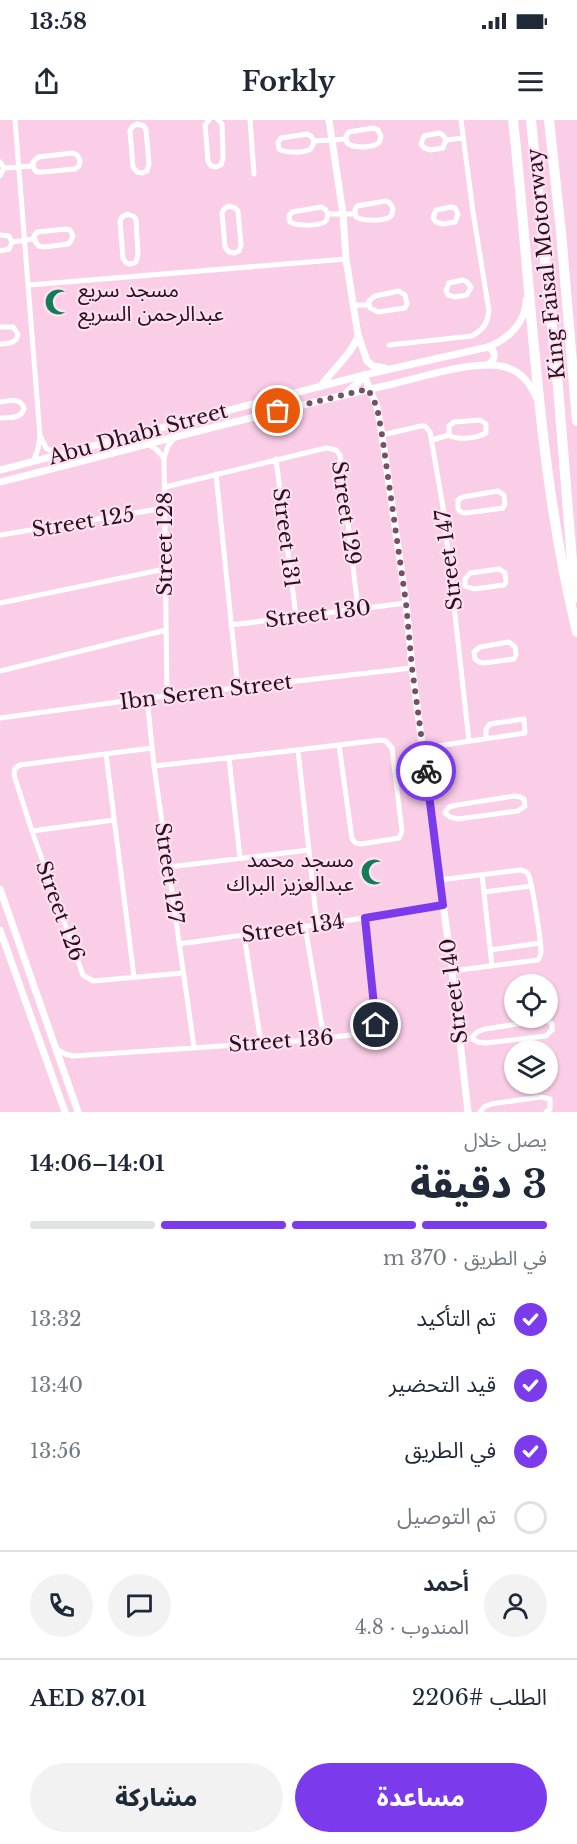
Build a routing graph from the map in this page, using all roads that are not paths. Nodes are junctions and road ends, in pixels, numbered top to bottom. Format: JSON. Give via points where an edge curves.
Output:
{"nodes":[{"id":1,"x":15,"y":120,"type":"edge"},
{"id":2,"x":209,"y":120,"type":"edge"},
{"id":3,"x":218,"y":120,"type":"edge"},
{"id":4,"x":250,"y":120,"type":"edge"},
{"id":5,"x":329,"y":120,"type":"edge"},
{"id":6,"x":461,"y":120,"type":"edge"},
{"id":7,"x":513,"y":120,"type":"edge"},
{"id":8,"x":531,"y":120,"type":"edge"},
{"id":9,"x":549,"y":120,"type":"edge"},
{"id":10,"x":137,"y":122,"type":"edge"},
{"id":11,"x":463,"y":138,"type":"junction"},
{"id":12,"x":346,"y":139,"type":"junction"},
{"id":13,"x":333,"y":140,"type":"junction"},
{"id":14,"x":446,"y":140,"type":"junction"},
{"id":15,"x":314,"y":141,"type":"junction"},
{"id":16,"x":2,"y":165,"type":"edge"},
{"id":17,"x":33,"y":166,"type":"junction"},
{"id":18,"x":19,"y":167,"type":"junction"},
{"id":19,"x":254,"y":174,"type":"dead end"},
{"id":20,"x":0,"y":176,"type":"edge"},
{"id":21,"x":473,"y":212,"type":"junction"},
{"id":22,"x":328,"y":214,"type":"junction"},
{"id":23,"x":343,"y":214,"type":"junction"},
{"id":24,"x":354,"y":214,"type":"junction"},
{"id":25,"x":458,"y":214,"type":"junction"},
{"id":26,"x":0,"y":235,"type":"edge"},
{"id":27,"x":34,"y":239,"type":"junction"},
{"id":28,"x":25,"y":240,"type":"junction"},
{"id":29,"x":12,"y":242,"type":"junction"},
{"id":30,"x":0,"y":251,"type":"edge"},
{"id":31,"x":234,"y":254,"type":"junction"},
{"id":32,"x":526,"y":258,"type":"junction"},
{"id":33,"x":346,"y":259,"type":"junction"},
{"id":34,"x":131,"y":264,"type":"junction"},
{"id":35,"x":234,"y":267,"type":"junction"},
{"id":36,"x":133,"y":276,"type":"junction"},
{"id":37,"x":484,"y":284,"type":"junction"},
{"id":38,"x":29,"y":285,"type":"junction"},
{"id":39,"x":471,"y":287,"type":"junction"},
{"id":40,"x":353,"y":305,"type":"junction"},
{"id":41,"x":369,"y":305,"type":"junction"},
{"id":42,"x":0,"y":327,"type":"edge"},
{"id":43,"x":32,"y":332,"type":"junction"},
{"id":44,"x":18,"y":334,"type":"junction"},
{"id":45,"x":358,"y":335,"type":"junction"},
{"id":46,"x":0,"y":344,"type":"edge"},
{"id":47,"x":389,"y":345,"type":"dead end"},
{"id":48,"x":488,"y":347,"type":"junction"},
{"id":49,"x":487,"y":365,"type":"junction"},
{"id":50,"x":386,"y":370,"type":"junction"},
{"id":51,"x":364,"y":375,"type":"junction"},
{"id":52,"x":388,"y":385,"type":"junction"},
{"id":53,"x":320,"y":387,"type":"junction"},
{"id":54,"x":368,"y":389,"type":"junction"},
{"id":55,"x":341,"y":396,"type":"junction"},
{"id":56,"x":576,"y":396,"type":"edge"},
{"id":57,"x":0,"y":402,"type":"edge"},
{"id":58,"x":540,"y":405,"type":"junction"},
{"id":59,"x":38,"y":406,"type":"junction"},
{"id":60,"x":377,"y":407,"type":"junction"},
{"id":61,"x":24,"y":408,"type":"junction"},
{"id":62,"x":0,"y":418,"type":"edge"},
{"id":63,"x":577,"y":421,"type":"edge"},
{"id":64,"x":382,"y":435,"type":"junction"},
{"id":65,"x":450,"y":435,"type":"junction"},
{"id":66,"x":40,"y":436,"type":"junction"},
{"id":67,"x":174,"y":438,"type":"junction"},
{"id":68,"x":432,"y":440,"type":"junction"},
{"id":69,"x":147,"y":444,"type":"junction"},
{"id":70,"x":59,"y":455,"type":"junction"},
{"id":71,"x":164,"y":458,"type":"junction"},
{"id":72,"x":276,"y":459,"type":"junction"},
{"id":73,"x":33,"y":462,"type":"junction"},
{"id":74,"x":0,"y":470,"type":"edge"},
{"id":75,"x":216,"y":474,"type":"junction"},
{"id":76,"x":0,"y":482,"type":"edge"},
{"id":77,"x":165,"y":487,"type":"junction"},
{"id":78,"x":457,"y":506,"type":"junction"},
{"id":79,"x":443,"y":507,"type":"junction"},
{"id":80,"x":165,"y":508,"type":"junction"},
{"id":81,"x":0,"y":535,"type":"edge"},
{"id":82,"x":165,"y":569,"type":"junction"},
{"id":83,"x":465,"y":582,"type":"junction"},
{"id":84,"x":452,"y":583,"type":"junction"},
{"id":85,"x":0,"y":603,"type":"edge"},
{"id":86,"x":406,"y":603,"type":"junction"},
{"id":87,"x":358,"y":609,"type":"junction"},
{"id":88,"x":296,"y":616,"type":"junction"},
{"id":89,"x":577,"y":624,"type":"edge"},
{"id":90,"x":231,"y":625,"type":"junction"},
{"id":91,"x":166,"y":630,"type":"junction"},
{"id":92,"x":577,"y":632,"type":"edge"},
{"id":93,"x":475,"y":656,"type":"junction"},
{"id":94,"x":461,"y":658,"type":"junction"},
{"id":95,"x":412,"y":668,"type":"junction"},
{"id":96,"x":0,"y":671,"type":"edge"},
{"id":97,"x":238,"y":689,"type":"junction"},
{"id":98,"x":167,"y":696,"type":"junction"},
{"id":99,"x":147,"y":698,"type":"junction"},
{"id":100,"x":0,"y":718,"type":"edge"},
{"id":101,"x":486,"y":739,"type":"junction"},
{"id":102,"x":469,"y":741,"type":"junction"},
{"id":103,"x":339,"y":745,"type":"junction"},
{"id":104,"x":152,"y":748,"type":"junction"},
{"id":105,"x":423,"y":748,"type":"junction"},
{"id":106,"x":298,"y":750,"type":"junction"},
{"id":107,"x":106,"y":754,"type":"junction"},
{"id":108,"x":229,"y":758,"type":"junction"},
{"id":109,"x":154,"y":766,"type":"junction"},
{"id":110,"x":445,"y":813,"type":"junction"},
{"id":111,"x":431,"y":814,"type":"junction"},
{"id":112,"x":114,"y":820,"type":"junction"},
{"id":113,"x":32,"y":831,"type":"junction"},
{"id":114,"x":309,"y":850,"type":"junction"},
{"id":115,"x":240,"y":858,"type":"junction"},
{"id":116,"x":169,"y":867,"type":"junction"},
{"id":117,"x":482,"y":875,"type":"junction"},
{"id":118,"x":439,"y":880,"type":"junction"},
{"id":119,"x":531,"y":886,"type":"junction"},
{"id":120,"x":0,"y":889,"type":"edge"},
{"id":121,"x":484,"y":892,"type":"junction"},
{"id":122,"x":2,"y":901,"type":"edge"},
{"id":123,"x":443,"y":905,"type":"junction"},
{"id":124,"x":365,"y":918,"type":"junction"},
{"id":125,"x":316,"y":924,"type":"junction"},
{"id":126,"x":305,"y":926,"type":"junction"},
{"id":127,"x":0,"y":930,"type":"edge"},
{"id":128,"x":244,"y":935,"type":"junction"},
{"id":129,"x":540,"y":943,"type":"junction"},
{"id":130,"x":179,"y":944,"type":"junction"},
{"id":131,"x":490,"y":950,"type":"junction"},
{"id":132,"x":492,"y":966,"type":"junction"},
{"id":133,"x":452,"y":971,"type":"junction"},
{"id":134,"x":183,"y":973,"type":"junction"},
{"id":135,"x":134,"y":977,"type":"junction"},
{"id":136,"x":324,"y":1038,"type":"junction"},
{"id":137,"x":471,"y":1038,"type":"junction"},
{"id":138,"x":460,"y":1039,"type":"junction"},
{"id":139,"x":261,"y":1043,"type":"junction"},
{"id":140,"x":195,"y":1047,"type":"junction"},
{"id":141,"x":56,"y":1048,"type":"junction"},
{"id":142,"x":73,"y":1056,"type":"junction"},
{"id":143,"x":63,"y":1067,"type":"junction"},
{"id":144,"x":65,"y":1112,"type":"edge"},
{"id":145,"x":78,"y":1112,"type":"edge"},
{"id":146,"x":468,"y":1112,"type":"edge"},
{"id":147,"x":480,"y":1112,"type":"edge"},
{"id":148,"x":546,"y":1112,"type":"edge"}],
"edges":[{"from":1,"to":18,"type":"street"},
{"from":2,"to":3,"type":"street","via":[[205,125],[208,161],[216,167],[223,158],[222,124]]},
{"from":4,"to":19,"type":"street"},
{"from":5,"to":13,"type":"street"},
{"from":6,"to":11,"type":"street"},
{"from":7,"to":32,"type":"highway"},
{"from":8,"to":89,"type":"highway","name":"King Faisal Motorway"},
{"from":9,"to":56,"type":"highway","name":"King Faisal Motorway"},
{"from":10,"to":10,"type":"street","via":[[130,131],[134,167],[142,173],[149,164],[146,130]]},
{"from":11,"to":14,"type":"street"},
{"from":11,"to":21,"type":"street"},
{"from":12,"to":12,"type":"street","via":[[351,146],[376,144],[381,136],[374,128],[352,131]]},
{"from":12,"to":13,"type":"street"},
{"from":13,"to":15,"type":"street"},
{"from":13,"to":23,"type":"street"},
{"from":14,"to":14,"type":"street","via":[[441,133],[428,134],[422,144],[427,149],[441,149]]},
{"from":15,"to":15,"type":"street","via":[[307,134],[284,137],[278,145],[283,152],[309,150]]},
{"from":16,"to":18,"type":"street"},
{"from":16,"to":20,"type":"street"},
{"from":17,"to":17,"type":"street","via":[[37,172],[75,169],[80,160],[73,153],[38,157]]},
{"from":17,"to":18,"type":"street"},
{"from":18,"to":28,"type":"street"},
{"from":21,"to":25,"type":"street"},
{"from":21,"to":37,"type":"street"},
{"from":22,"to":22,"type":"street","via":[[321,207],[295,210],[289,219],[294,225],[323,223]]},
{"from":22,"to":23,"type":"street"},
{"from":23,"to":24,"type":"street"},
{"from":23,"to":33,"type":"street"},
{"from":24,"to":24,"type":"street","via":[[360,220],[388,218],[393,209],[386,201],[361,205]]},
{"from":25,"to":25,"type":"street","via":[[453,207],[439,208],[433,218],[438,223],[453,223]]},
{"from":26,"to":29,"type":"street","via":[[9,236]]},
{"from":27,"to":27,"type":"street","via":[[44,247],[68,244],[73,236],[66,229],[40,231]]},
{"from":27,"to":28,"type":"street"},
{"from":28,"to":29,"type":"street"},
{"from":28,"to":38,"type":"street"},
{"from":29,"to":30,"type":"street","via":[[9,249]]},
{"from":31,"to":31,"type":"street","via":[[241,249],[238,211],[229,206],[222,213],[225,247]]},
{"from":31,"to":35,"type":"street"},
{"from":32,"to":48,"type":"street","name":"Abu Dhabi Street","via":[[526,305],[521,320],[512,332]]},
{"from":32,"to":58,"type":"highway"},
{"from":33,"to":35,"type":"street"},
{"from":33,"to":40,"type":"street"},
{"from":34,"to":34,"type":"street","via":[[138,255],[136,219],[127,214],[120,221],[123,258]]},
{"from":34,"to":36,"type":"street"},
{"from":35,"to":36,"type":"street"},
{"from":36,"to":38,"type":"street"},
{"from":37,"to":39,"type":"street"},
{"from":37,"to":47,"type":"street","via":[[489,311],[483,330],[472,336]]},
{"from":38,"to":43,"type":"street"},
{"from":39,"to":39,"type":"street","via":[[465,280],[452,281],[446,291],[451,297],[466,296]]},
{"from":40,"to":41,"type":"street"},
{"from":40,"to":45,"type":"street"},
{"from":41,"to":41,"type":"street","via":[[378,312],[402,309],[407,304],[405,294],[399,291],[375,296]]},
{"from":42,"to":44,"type":"street","via":[[11,326]]},
{"from":43,"to":44,"type":"street"},
{"from":43,"to":59,"type":"street"},
{"from":44,"to":46,"type":"street","via":[[13,343]]},
{"from":45,"to":50,"type":"street","via":[[367,361]]},
{"from":45,"to":53,"type":"street","via":[[354,347]]},
{"from":48,"to":49,"type":"street","via":[[495,356]]},
{"from":48,"to":50,"type":"street","name":"Abu Dhabi Street"},
{"from":49,"to":52,"type":"street","name":"Abu Dhabi Street"},
{"from":49,"to":58,"type":"street","name":"Abu Dhabi Street","via":[[521,374]]},
{"from":50,"to":51,"type":"street","name":"Abu Dhabi Street"},
{"from":50,"to":54,"type":"street","via":[[375,376]]},
{"from":51,"to":53,"type":"street","name":"Abu Dhabi Street"},
{"from":51,"to":54,"type":"street","name":"Street 140"},
{"from":51,"to":55,"type":"street"},
{"from":52,"to":54,"type":"street","name":"Abu Dhabi Street"},
{"from":52,"to":60,"type":"street","via":[[380,394]]},
{"from":53,"to":70,"type":"street","name":"Abu Dhabi Street"},
{"from":54,"to":55,"type":"street","name":"Abu Dhabi Street"},
{"from":54,"to":60,"type":"street","name":"Street 140"},
{"from":55,"to":67,"type":"street","name":"Abu Dhabi Street"},
{"from":56,"to":63,"type":"highway","name":"King Faisal Motorway"},
{"from":57,"to":61,"type":"street","via":[[17,400]]},
{"from":58,"to":92,"type":"highway","via":[[554,515]]},
{"from":59,"to":61,"type":"street"},
{"from":59,"to":66,"type":"street"},
{"from":60,"to":64,"type":"street","name":"Street 140"},
{"from":61,"to":62,"type":"street","via":[[19,416]]},
{"from":64,"to":68,"type":"street","via":[[421,426],[429,429]]},
{"from":64,"to":86,"type":"street","name":"Street 140"},
{"from":65,"to":65,"type":"street","via":[[482,436],[486,424],[480,420],[454,423],[449,426]]},
{"from":65,"to":68,"type":"street"},
{"from":66,"to":70,"type":"street","via":[[46,448]]},
{"from":66,"to":73,"type":"street"},
{"from":67,"to":69,"type":"street","name":"Abu Dhabi Street"},
{"from":67,"to":71,"type":"street","name":"Street 128"},
{"from":68,"to":79,"type":"street","name":"Street 147"},
{"from":69,"to":71,"type":"street"},
{"from":69,"to":76,"type":"street","name":"Abu Dhabi Street"},
{"from":70,"to":73,"type":"street","name":"Abu Dhabi Street"},
{"from":71,"to":77,"type":"street","name":"Street 128"},
{"from":72,"to":75,"type":"street","name":"Street 129"},
{"from":72,"to":87,"type":"street","name":"Street 129","via":[[329,447],[338,452]]},
{"from":72,"to":88,"type":"street","name":"Street 131"},
{"from":73,"to":74,"type":"street","name":"Abu Dhabi Street"},
{"from":75,"to":77,"type":"street","name":"Street 129"},
{"from":75,"to":90,"type":"street"},
{"from":77,"to":80,"type":"street","name":"Street 128"},
{"from":78,"to":78,"type":"street","via":[[466,513],[505,504],[498,491],[463,497]]},
{"from":78,"to":79,"type":"street"},
{"from":79,"to":84,"type":"street","name":"Street 147"},
{"from":80,"to":81,"type":"street","name":"Street 125"},
{"from":80,"to":82,"type":"street","name":"Street 128"},
{"from":82,"to":85,"type":"street"},
{"from":82,"to":91,"type":"street","name":"Street 128"},
{"from":83,"to":83,"type":"street","via":[[474,589],[502,586],[506,582],[504,571],[499,569],[470,573]]},
{"from":83,"to":84,"type":"street"},
{"from":84,"to":94,"type":"street","name":"Street 147"},
{"from":86,"to":87,"type":"street","name":"Street 130"},
{"from":86,"to":95,"type":"street","name":"Street 140"},
{"from":87,"to":88,"type":"street","name":"Street 130"},
{"from":88,"to":90,"type":"street","name":"Street 130"},
{"from":90,"to":97,"type":"street"},
{"from":91,"to":96,"type":"street"},
{"from":91,"to":98,"type":"street","name":"Street 128"},
{"from":93,"to":93,"type":"street","via":[[476,661],[484,663],[512,660],[516,655],[509,642],[480,647]]},
{"from":93,"to":94,"type":"street"},
{"from":94,"to":102,"type":"street","name":"Street 147"},
{"from":95,"to":97,"type":"street","name":"Ibn Seren Street"},
{"from":95,"to":105,"type":"street","name":"Street 140"},
{"from":97,"to":98,"type":"street","name":"Ibn Seren Street"},
{"from":98,"to":99,"type":"street","name":"Ibn Seren Street"},
{"from":99,"to":100,"type":"street","name":"Ibn Seren Street"},
{"from":99,"to":104,"type":"street","name":"Street 127"},
{"from":101,"to":101,"type":"street","via":[[525,733],[524,719],[490,724]]},
{"from":101,"to":102,"type":"street"},
{"from":102,"to":105,"type":"street"},
{"from":103,"to":103,"type":"street","via":[[351,839],[361,844],[399,838],[402,831],[391,746],[383,740]]},
{"from":103,"to":106,"type":"street"},
{"from":104,"to":107,"type":"street","name":"Street 126"},
{"from":104,"to":109,"type":"street","name":"Street 127"},
{"from":105,"to":111,"type":"street","name":"Street 140"},
{"from":106,"to":108,"type":"street"},
{"from":106,"to":114,"type":"street"},
{"from":107,"to":112,"type":"street"},
{"from":107,"to":113,"type":"street","name":"Street 126","via":[[15,768]]},
{"from":108,"to":109,"type":"street"},
{"from":108,"to":115,"type":"street"},
{"from":109,"to":116,"type":"street","name":"Street 127"},
{"from":110,"to":110,"type":"street","via":[[458,819],[518,812],[525,806],[524,800],[515,796],[457,804]]},
{"from":110,"to":111,"type":"street"},
{"from":111,"to":118,"type":"street","name":"Street 140"},
{"from":112,"to":113,"type":"street","name":"Street 126"},
{"from":112,"to":135,"type":"street"},
{"from":113,"to":135,"type":"street","name":"Street 126","via":[[83,975],[93,981]]},
{"from":114,"to":115,"type":"street"},
{"from":114,"to":125,"type":"street"},
{"from":115,"to":116,"type":"street"},
{"from":116,"to":130,"type":"street","name":"Street 127"},
{"from":117,"to":118,"type":"street"},
{"from":117,"to":119,"type":"street","via":[[520,870],[528,874]]},
{"from":117,"to":121,"type":"street"},
{"from":118,"to":123,"type":"street","name":"Street 140"},
{"from":119,"to":121,"type":"street"},
{"from":119,"to":129,"type":"street"},
{"from":120,"to":122,"type":"street"},
{"from":121,"to":131,"type":"street"},
{"from":122,"to":141,"type":"street"},
{"from":123,"to":124,"type":"street","name":"Street 134"},
{"from":123,"to":133,"type":"street","name":"Street 140"},
{"from":124,"to":125,"type":"street","name":"Street 134"},
{"from":124,"to":136,"type":"street","name":"Street 136","via":[[375,1028],[367,1034]]},
{"from":125,"to":126,"type":"street","name":"Street 134"},
{"from":126,"to":128,"type":"street","name":"Street 134"},
{"from":126,"to":136,"type":"street"},
{"from":127,"to":144,"type":"street"},
{"from":128,"to":130,"type":"street","name":"Street 134"},
{"from":128,"to":139,"type":"street"},
{"from":129,"to":131,"type":"street"},
{"from":129,"to":132,"type":"street","via":[[538,960]]},
{"from":130,"to":134,"type":"street","name":"Street 127"},
{"from":131,"to":132,"type":"street"},
{"from":132,"to":133,"type":"street"},
{"from":133,"to":138,"type":"street","name":"Street 140"},
{"from":134,"to":135,"type":"street","name":"Street 126"},
{"from":134,"to":140,"type":"street","name":"Street 127"},
{"from":136,"to":139,"type":"street","name":"Street 136"},
{"from":137,"to":137,"type":"street","via":[[486,1043],[546,1036],[552,1024],[543,1020],[484,1029]]},
{"from":137,"to":138,"type":"street"},
{"from":138,"to":146,"type":"street","name":"Street 140"},
{"from":139,"to":140,"type":"street","name":"Street 136"},
{"from":140,"to":142,"type":"street","name":"Street 136"},
{"from":141,"to":142,"type":"street","name":"Street 136"},
{"from":141,"to":143,"type":"street"},
{"from":142,"to":143,"type":"street"},
{"from":143,"to":145,"type":"street"},
{"from":147,"to":148,"type":"street","via":[[491,1104],[541,1097],[550,1099]]}]}
